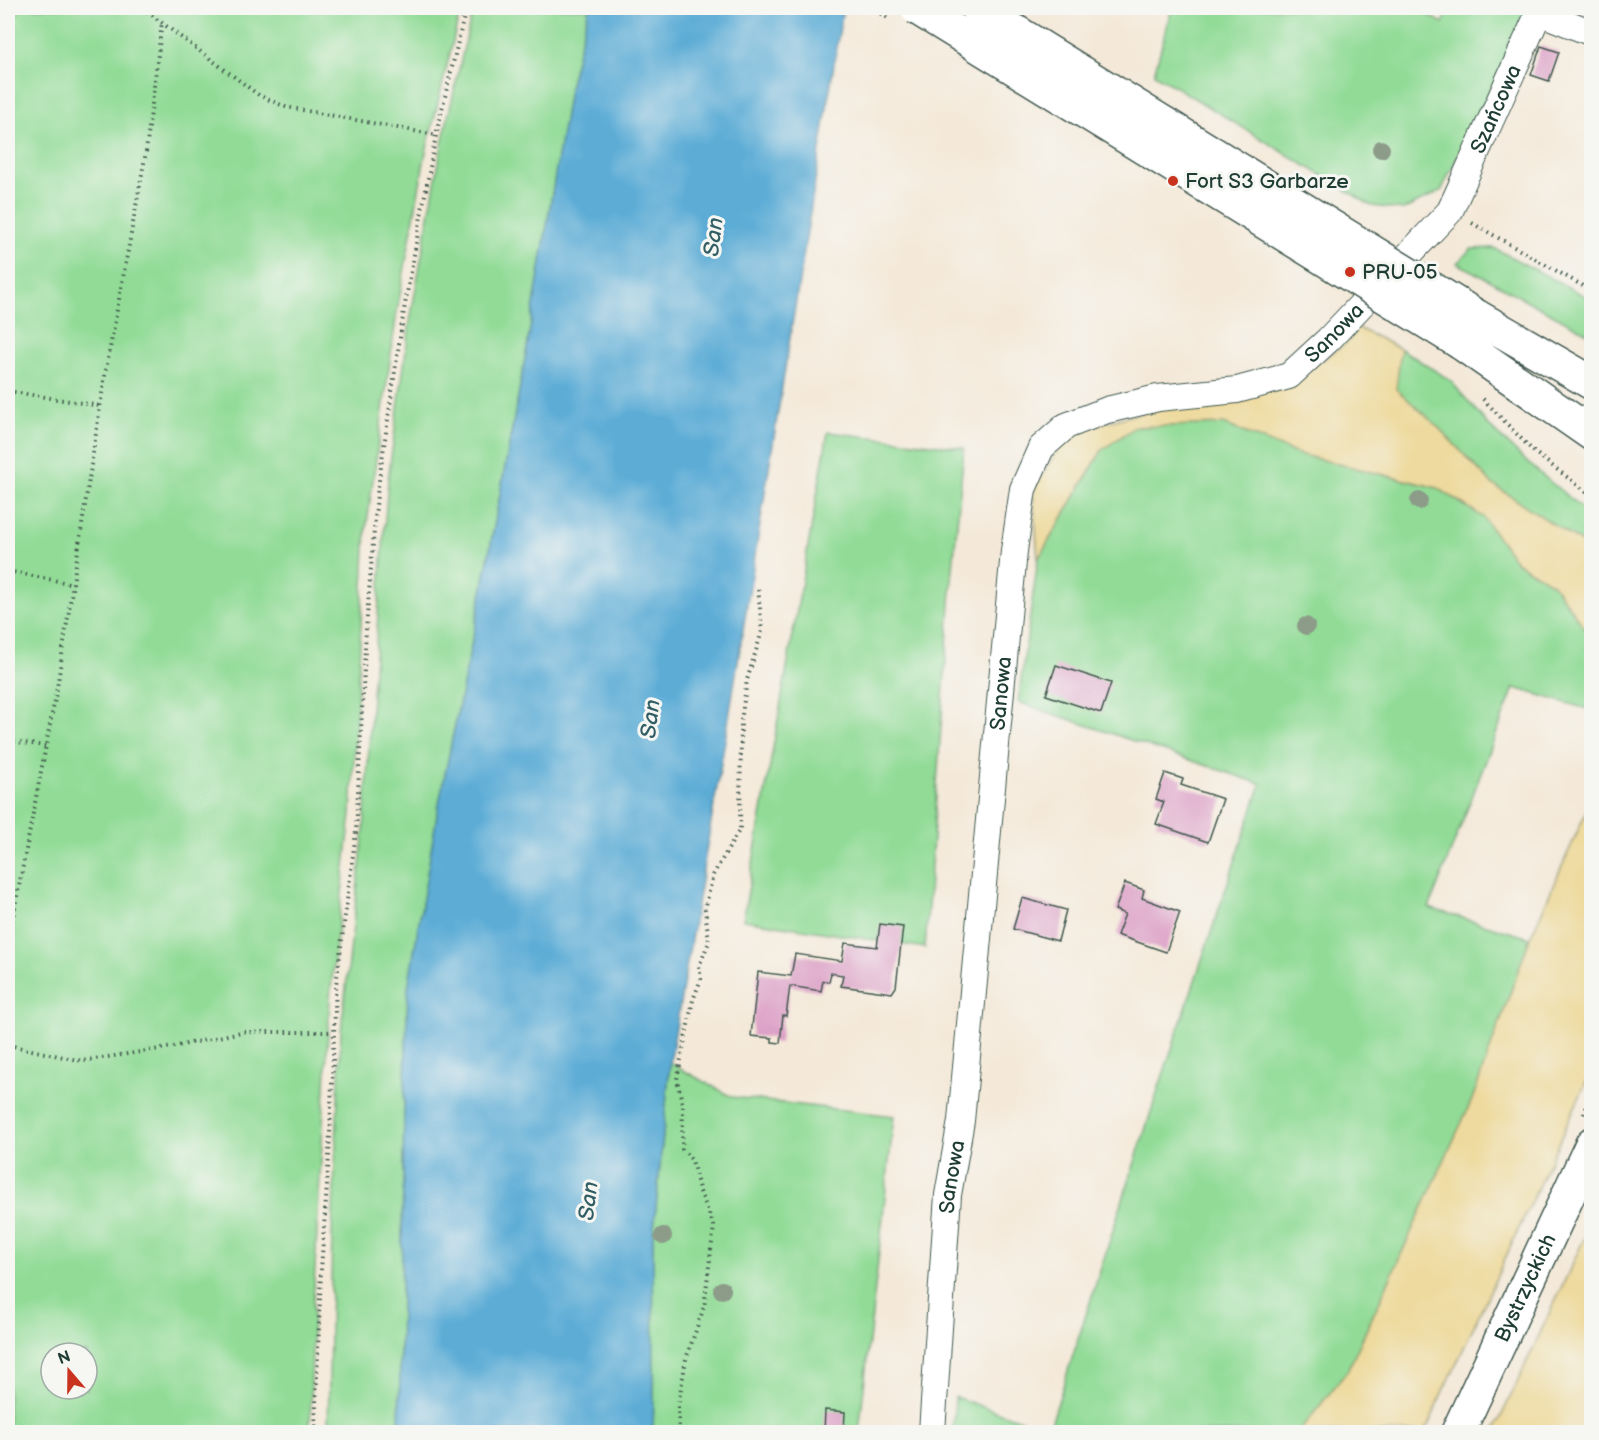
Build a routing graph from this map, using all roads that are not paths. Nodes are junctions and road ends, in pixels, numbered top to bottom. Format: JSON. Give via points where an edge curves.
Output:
{"nodes":[{"id":1,"x":916,"y":8,"type":"edge"},
{"id":2,"x":977,"y":8,"type":"edge"},
{"id":3,"x":1540,"y":10,"type":"edge"},
{"id":4,"x":1592,"y":33,"type":"edge"},
{"id":5,"x":1450,"y":211,"type":"joint"},
{"id":6,"x":1468,"y":329,"type":"junction"},
{"id":7,"x":1592,"y":383,"type":"edge"},
{"id":8,"x":1592,"y":434,"type":"edge"},
{"id":9,"x":1592,"y":1144,"type":"edge"},
{"id":10,"x":932,"y":1432,"type":"edge"},
{"id":11,"x":1458,"y":1432,"type":"edge"}],
"edges":[{"from":1,"to":6,"type":"main road","bridge":true},
{"from":2,"to":6,"type":"main road","bridge":true},
{"from":3,"to":4,"type":"street"},
{"from":3,"to":5,"type":"street","name":"Szańcowa"},
{"from":5,"to":10,"type":"street","name":"Sanowa","via":[[1289,376],[1237,390],[1158,398],[1107,410],[1066,426],[1041,448],[1023,489],[961,1121],[948,1195]]},
{"from":6,"to":7,"type":"main road"},
{"from":6,"to":8,"type":"main road"},
{"from":9,"to":11,"type":"main road","name":"Bystrzyckich"}]}
